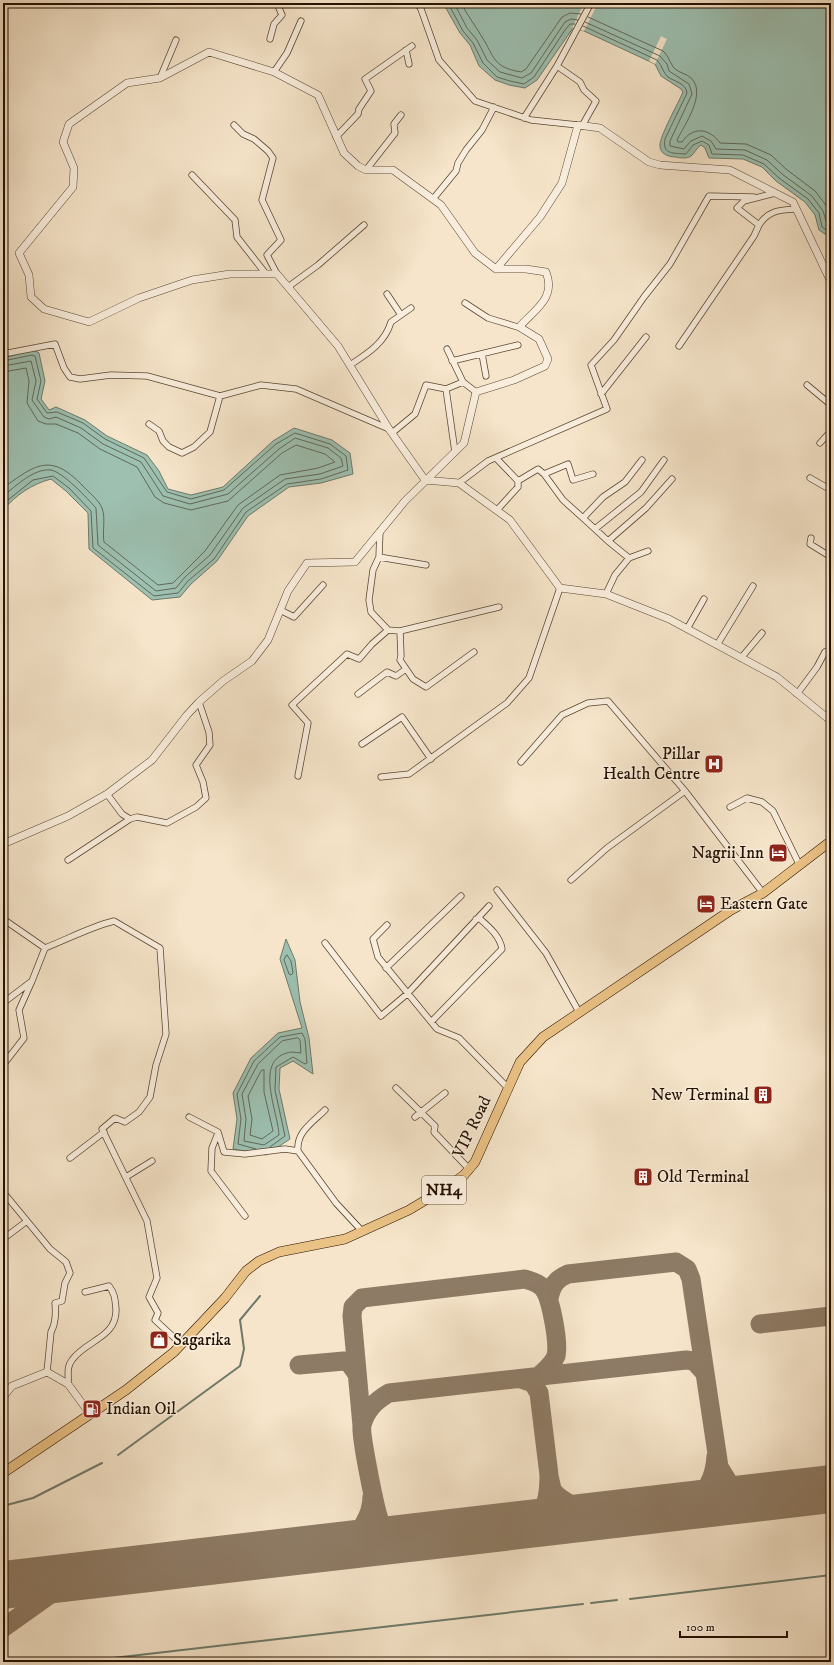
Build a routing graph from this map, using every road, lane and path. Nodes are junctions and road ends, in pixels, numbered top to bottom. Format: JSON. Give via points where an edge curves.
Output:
{"nodes":[{"id":1,"x":282,"y":3,"type":"edge"},
{"id":2,"x":417,"y":3,"type":"edge"},
{"id":3,"x":591,"y":3,"type":"edge"},
{"id":4,"x":301,"y":21,"type":"dead end"},
{"id":5,"x":270,"y":39,"type":"dead end"},
{"id":6,"x":176,"y":40,"type":"dead end"},
{"id":7,"x":412,"y":46,"type":"dead end"},
{"id":8,"x":406,"y":50,"type":"junction"},
{"id":9,"x":409,"y":64,"type":"dead end"},
{"id":10,"x":557,"y":66,"type":"junction"},
{"id":11,"x":274,"y":72,"type":"junction"},
{"id":12,"x":160,"y":78,"type":"junction"},
{"id":13,"x":494,"y":107,"type":"junction"},
{"id":14,"x":401,"y":115,"type":"dead end"},
{"id":15,"x":524,"y":118,"type":"junction"},
{"id":16,"x":234,"y":125,"type":"dead end"},
{"id":17,"x":580,"y":125,"type":"junction"},
{"id":18,"x":336,"y":137,"type":"junction"},
{"id":19,"x":366,"y":170,"type":"junction"},
{"id":20,"x":192,"y":175,"type":"dead end"},
{"id":21,"x":776,"y":193,"type":"junction"},
{"id":22,"x":754,"y":197,"type":"junction"},
{"id":23,"x":433,"y":199,"type":"junction"},
{"id":24,"x":796,"y":209,"type":"junction"},
{"id":25,"x":364,"y":225,"type":"dead end"},
{"id":26,"x":759,"y":225,"type":"junction"},
{"id":27,"x":496,"y":270,"type":"junction"},
{"id":28,"x":266,"y":274,"type":"junction"},
{"id":29,"x":277,"y":274,"type":"junction"},
{"id":30,"x":831,"y":282,"type":"edge"},
{"id":31,"x":288,"y":288,"type":"junction"},
{"id":32,"x":387,"y":294,"type":"dead end"},
{"id":33,"x":465,"y":303,"type":"dead end"},
{"id":34,"x":411,"y":308,"type":"dead end"},
{"id":35,"x":401,"y":315,"type":"junction"},
{"id":36,"x":521,"y":328,"type":"junction"},
{"id":37,"x":646,"y":337,"type":"dead end"},
{"id":38,"x":518,"y":345,"type":"dead end"},
{"id":39,"x":679,"y":346,"type":"dead end"},
{"id":40,"x":447,"y":349,"type":"dead end"},
{"id":41,"x":3,"y":354,"type":"edge"},
{"id":42,"x":482,"y":354,"type":"junction"},
{"id":43,"x":452,"y":360,"type":"junction"},
{"id":44,"x":350,"y":365,"type":"junction"},
{"id":45,"x":486,"y":376,"type":"dead end"},
{"id":46,"x":463,"y":382,"type":"junction"},
{"id":47,"x":807,"y":385,"type":"dead end"},
{"id":48,"x":446,"y":389,"type":"junction"},
{"id":49,"x":476,"y":392,"type":"junction"},
{"id":50,"x":601,"y":394,"type":"junction"},
{"id":51,"x":220,"y":396,"type":"junction"},
{"id":52,"x":831,"y":405,"type":"edge"},
{"id":53,"x":149,"y":424,"type":"dead end"},
{"id":54,"x":390,"y":431,"type":"junction"},
{"id":55,"x":831,"y":431,"type":"edge"},
{"id":56,"x":820,"y":443,"type":"dead end"},
{"id":57,"x":454,"y":452,"type":"junction"},
{"id":58,"x":496,"y":458,"type":"junction"},
{"id":59,"x":642,"y":460,"type":"dead end"},
{"id":60,"x":664,"y":460,"type":"dead end"},
{"id":61,"x":544,"y":474,"type":"junction"},
{"id":62,"x":593,"y":474,"type":"dead end"},
{"id":63,"x":810,"y":478,"type":"dead end"},
{"id":64,"x":672,"y":479,"type":"dead end"},
{"id":65,"x":425,"y":480,"type":"junction"},
{"id":66,"x":518,"y":481,"type":"junction"},
{"id":67,"x":459,"y":483,"type":"junction"},
{"id":68,"x":831,"y":490,"type":"edge"},
{"id":69,"x":497,"y":510,"type":"junction"},
{"id":70,"x":583,"y":518,"type":"junction"},
{"id":71,"x":595,"y":529,"type":"junction"},
{"id":72,"x":380,"y":531,"type":"junction"},
{"id":73,"x":811,"y":538,"type":"dead end"},
{"id":74,"x":608,"y":541,"type":"junction"},
{"id":75,"x":648,"y":551,"type":"dead end"},
{"id":76,"x":379,"y":557,"type":"junction"},
{"id":77,"x":831,"y":557,"type":"edge"},
{"id":78,"x":629,"y":558,"type":"junction"},
{"id":79,"x":426,"y":565,"type":"dead end"},
{"id":80,"x":323,"y":585,"type":"dead end"},
{"id":81,"x":754,"y":586,"type":"dead end"},
{"id":82,"x":560,"y":588,"type":"junction"},
{"id":83,"x":606,"y":594,"type":"junction"},
{"id":84,"x":704,"y":599,"type":"dead end"},
{"id":85,"x":499,"y":607,"type":"dead end"},
{"id":86,"x":280,"y":610,"type":"junction"},
{"id":87,"x":687,"y":629,"type":"junction"},
{"id":88,"x":388,"y":630,"type":"junction"},
{"id":89,"x":400,"y":631,"type":"junction"},
{"id":90,"x":762,"y":633,"type":"dead end"},
{"id":91,"x":717,"y":645,"type":"junction"},
{"id":92,"x":474,"y":652,"type":"dead end"},
{"id":93,"x":825,"y":652,"type":"dead end"},
{"id":94,"x":741,"y":658,"type":"junction"},
{"id":95,"x":406,"y":669,"type":"junction"},
{"id":96,"x":358,"y":694,"type":"dead end"},
{"id":97,"x":798,"y":694,"type":"junction"},
{"id":98,"x":199,"y":702,"type":"junction"},
{"id":99,"x":831,"y":721,"type":"edge"},
{"id":100,"x":362,"y":744,"type":"dead end"},
{"id":101,"x":431,"y":759,"type":"junction"},
{"id":102,"x":521,"y":762,"type":"dead end"},
{"id":103,"x":298,"y":776,"type":"dead end"},
{"id":104,"x":381,"y":777,"type":"dead end"},
{"id":105,"x":685,"y":791,"type":"junction"},
{"id":106,"x":108,"y":794,"type":"junction"},
{"id":107,"x":730,"y":807,"type":"dead end"},
{"id":108,"x":130,"y":819,"type":"junction"},
{"id":109,"x":831,"y":841,"type":"edge"},
{"id":110,"x":3,"y":844,"type":"edge"},
{"id":111,"x":68,"y":860,"type":"dead end"},
{"id":112,"x":799,"y":864,"type":"junction"},
{"id":113,"x":571,"y":880,"type":"dead end"},
{"id":114,"x":497,"y":890,"type":"dead end"},
{"id":115,"x":763,"y":893,"type":"junction"},
{"id":116,"x":461,"y":896,"type":"dead end"},
{"id":117,"x":489,"y":906,"type":"dead end"},
{"id":118,"x":3,"y":919,"type":"edge"},
{"id":119,"x":476,"y":919,"type":"junction"},
{"id":120,"x":387,"y":925,"type":"dead end"},
{"id":121,"x":325,"y":943,"type":"dead end"},
{"id":122,"x":45,"y":948,"type":"junction"},
{"id":123,"x":386,"y":968,"type":"junction"},
{"id":124,"x":32,"y":981,"type":"junction"},
{"id":125,"x":407,"y":994,"type":"junction"},
{"id":126,"x":3,"y":1003,"type":"edge"},
{"id":127,"x":579,"y":1012,"type":"junction"},
{"id":128,"x":432,"y":1021,"type":"junction"},
{"id":129,"x":3,"y":1065,"type":"edge"},
{"id":130,"x":396,"y":1088,"type":"dead end"},
{"id":131,"x":508,"y":1089,"type":"junction"},
{"id":132,"x":445,"y":1092,"type":"dead end"},
{"id":133,"x":325,"y":1110,"type":"dead end"},
{"id":134,"x":421,"y":1112,"type":"junction"},
{"id":135,"x":189,"y":1117,"type":"dead end"},
{"id":136,"x":415,"y":1117,"type":"dead end"},
{"id":137,"x":104,"y":1132,"type":"junction"},
{"id":138,"x":218,"y":1132,"type":"junction"},
{"id":139,"x":298,"y":1151,"type":"junction"},
{"id":140,"x":70,"y":1158,"type":"dead end"},
{"id":141,"x":152,"y":1161,"type":"dead end"},
{"id":142,"x":470,"y":1170,"type":"junction"},
{"id":143,"x":126,"y":1177,"type":"junction"},
{"id":144,"x":3,"y":1192,"type":"edge"},
{"id":145,"x":245,"y":1216,"type":"dead end"},
{"id":146,"x":27,"y":1221,"type":"junction"},
{"id":147,"x":362,"y":1231,"type":"junction"},
{"id":148,"x":3,"y":1239,"type":"edge"},
{"id":149,"x":85,"y":1292,"type":"dead end"},
{"id":150,"x":181,"y":1344,"type":"junction"},
{"id":151,"x":47,"y":1372,"type":"junction"},
{"id":152,"x":68,"y":1384,"type":"junction"},
{"id":153,"x":3,"y":1397,"type":"edge"},
{"id":154,"x":90,"y":1414,"type":"junction"},
{"id":155,"x":3,"y":1473,"type":"edge"}],
"edges":[{"from":1,"to":5,"type":"street","via":[[279,8],[282,15],[274,24]]},
{"from":2,"to":13,"type":"street","via":[[440,60],[475,101]]},
{"from":3,"to":10,"type":"street"},
{"from":4,"to":11,"type":"street","via":[[287,53]]},
{"from":6,"to":12,"type":"street"},
{"from":7,"to":8,"type":"street"},
{"from":8,"to":9,"type":"street"},
{"from":8,"to":18,"type":"street","via":[[365,79],[371,91],[358,114]]},
{"from":10,"to":15,"type":"street"},
{"from":10,"to":17,"type":"street","via":[[580,82],[584,90],[596,101]]},
{"from":11,"to":12,"type":"street","via":[[209,52]]},
{"from":11,"to":18,"type":"street","via":[[318,95]]},
{"from":12,"to":28,"type":"street","via":[[127,83],[68,124],[64,142],[74,168],[73,187],[19,253],[29,276],[32,297],[44,309],[89,322],[139,298],[192,280],[230,274]]},
{"from":13,"to":15,"type":"street"},
{"from":13,"to":23,"type":"street","via":[[482,130],[458,163],[456,171]]},
{"from":14,"to":19,"type":"street","via":[[394,124],[395,133]]},
{"from":15,"to":17,"type":"street"},
{"from":16,"to":29,"type":"street","via":[[243,134],[254,139],[273,158],[262,200],[281,240],[267,255]]},
{"from":17,"to":21,"type":"street","via":[[600,128],[649,162],[730,170]]},
{"from":17,"to":27,"type":"street","via":[[562,183],[540,217]]},
{"from":18,"to":19,"type":"street","via":[[344,153]]},
{"from":19,"to":23,"type":"street","via":[[393,170]]},
{"from":20,"to":28,"type":"street","via":[[235,220],[238,237]]},
{"from":21,"to":22,"type":"street"},
{"from":21,"to":24,"type":"street","via":[[793,202]]},
{"from":22,"to":26,"type":"street","via":[[744,201],[737,208]]},
{"from":22,"to":50,"type":"street","via":[[710,196],[670,264],[614,340],[591,365]]},
{"from":23,"to":27,"type":"street","via":[[442,205],[474,253]]},
{"from":24,"to":26,"type":"street","via":[[779,210],[765,217]]},
{"from":24,"to":30,"type":"street"},
{"from":25,"to":31,"type":"street"},
{"from":26,"to":39,"type":"street"},
{"from":27,"to":36,"type":"street","via":[[526,269],[546,272],[550,281],[548,296]]},
{"from":28,"to":29,"type":"street"},
{"from":29,"to":31,"type":"street"},
{"from":31,"to":44,"type":"street","via":[[338,346]]},
{"from":32,"to":35,"type":"street"},
{"from":33,"to":36,"type":"street","via":[[488,318]]},
{"from":34,"to":35,"type":"street"},
{"from":35,"to":44,"type":"street","via":[[391,322],[389,330],[376,346]]},
{"from":36,"to":49,"type":"street","via":[[539,339],[548,359],[545,366],[514,380]]},
{"from":37,"to":50,"type":"street"},
{"from":38,"to":42,"type":"street"},
{"from":40,"to":43,"type":"street"},
{"from":41,"to":51,"type":"street","via":[[55,344],[70,377],[80,379],[111,374],[147,376]]},
{"from":42,"to":43,"type":"street"},
{"from":42,"to":45,"type":"street"},
{"from":43,"to":46,"type":"street"},
{"from":44,"to":54,"type":"street"},
{"from":46,"to":48,"type":"street"},
{"from":46,"to":49,"type":"street"},
{"from":47,"to":52,"type":"street"},
{"from":48,"to":54,"type":"street","via":[[426,385],[415,414]]},
{"from":48,"to":57,"type":"street"},
{"from":49,"to":57,"type":"street","via":[[464,443]]},
{"from":50,"to":58,"type":"street","via":[[607,409]]},
{"from":51,"to":53,"type":"street","via":[[210,432],[194,447],[182,453],[169,447],[159,431]]},
{"from":51,"to":54,"type":"street","via":[[260,385],[296,389]]},
{"from":54,"to":65,"type":"street"},
{"from":55,"to":56,"type":"street"},
{"from":57,"to":65,"type":"street"},
{"from":58,"to":66,"type":"street"},
{"from":58,"to":67,"type":"street"},
{"from":59,"to":70,"type":"street","via":[[625,482],[603,497]]},
{"from":60,"to":71,"type":"street","via":[[641,492]]},
{"from":61,"to":62,"type":"street","via":[[568,464],[573,480]]},
{"from":61,"to":66,"type":"street","via":[[538,469]]},
{"from":61,"to":70,"type":"street","via":[[563,500]]},
{"from":63,"to":68,"type":"street"},
{"from":64,"to":74,"type":"street","via":[[646,508]]},
{"from":65,"to":67,"type":"street"},
{"from":65,"to":72,"type":"street"},
{"from":66,"to":69,"type":"street","via":[[518,487]]},
{"from":67,"to":69,"type":"street"},
{"from":69,"to":82,"type":"street","via":[[510,520]]},
{"from":70,"to":71,"type":"street"},
{"from":71,"to":74,"type":"street"},
{"from":72,"to":76,"type":"street"},
{"from":72,"to":86,"type":"street","via":[[355,562],[306,563],[288,591]]},
{"from":73,"to":77,"type":"street","via":[[810,544]]},
{"from":74,"to":78,"type":"street"},
{"from":75,"to":78,"type":"street"},
{"from":76,"to":79,"type":"street"},
{"from":76,"to":88,"type":"street","via":[[369,600],[371,612]]},
{"from":78,"to":83,"type":"street","via":[[615,576]]},
{"from":80,"to":86,"type":"street","via":[[294,617]]},
{"from":81,"to":91,"type":"street"},
{"from":82,"to":83,"type":"street"},
{"from":82,"to":101,"type":"street","via":[[529,678],[507,703]]},
{"from":83,"to":87,"type":"street","via":[[669,619]]},
{"from":84,"to":87,"type":"street"},
{"from":85,"to":89,"type":"street"},
{"from":86,"to":98,"type":"street","via":[[268,640],[252,661]]},
{"from":87,"to":91,"type":"street"},
{"from":88,"to":89,"type":"street"},
{"from":88,"to":103,"type":"street","via":[[359,659],[347,654],[292,705],[308,724]]},
{"from":89,"to":95,"type":"street","via":[[400,660]]},
{"from":90,"to":94,"type":"street"},
{"from":91,"to":94,"type":"street"},
{"from":92,"to":95,"type":"street","via":[[426,687],[413,679]]},
{"from":93,"to":97,"type":"street"},
{"from":94,"to":97,"type":"street","via":[[777,677]]},
{"from":95,"to":96,"type":"street","via":[[396,676],[387,672]]},
{"from":97,"to":99,"type":"street"},
{"from":98,"to":106,"type":"street","via":[[152,760]]},
{"from":98,"to":108,"type":"street","via":[[209,732],[210,745],[196,765],[206,798],[196,807],[167,823],[137,817]]},
{"from":100,"to":101,"type":"street","via":[[402,717]]},
{"from":101,"to":104,"type":"street","via":[[409,774]]},
{"from":102,"to":105,"type":"street","via":[[562,715],[588,703],[608,700]]},
{"from":105,"to":113,"type":"street","via":[[608,848]]},
{"from":105,"to":115,"type":"street"},
{"from":106,"to":108,"type":"street","via":[[122,814]]},
{"from":106,"to":110,"type":"street","via":[[68,816]]},
{"from":107,"to":112,"type":"street","via":[[747,798],[762,802],[773,811]]},
{"from":108,"to":111,"type":"street"},
{"from":109,"to":112,"type":"highway","name":"VIP Road","number":"NH4"},
{"from":112,"to":115,"type":"highway","name":"VIP Road","number":"NH4"},
{"from":114,"to":127,"type":"street","via":[[546,953]]},
{"from":115,"to":127,"type":"highway","name":"VIP Road","number":"NH4","via":[[731,910]]},
{"from":116,"to":123,"type":"street"},
{"from":117,"to":119,"type":"street"},
{"from":118,"to":122,"type":"street"},
{"from":119,"to":125,"type":"street"},
{"from":119,"to":128,"type":"street","via":[[480,919],[494,933],[502,948]]},
{"from":120,"to":123,"type":"street","via":[[373,939],[378,957]]},
{"from":121,"to":125,"type":"street","via":[[381,1016]]},
{"from":122,"to":124,"type":"street"},
{"from":122,"to":137,"type":"street","via":[[95,926],[114,921],[160,948],[166,1034],[156,1065],[150,1097],[139,1112],[125,1122],[115,1118],[102,1130]]},
{"from":123,"to":125,"type":"street"},
{"from":124,"to":126,"type":"street"},
{"from":124,"to":129,"type":"street","via":[[19,1010],[24,1038]]},
{"from":125,"to":128,"type":"street"},
{"from":127,"to":131,"type":"highway","name":"VIP Road","number":"NH4","via":[[542,1037],[520,1062]]},
{"from":128,"to":131,"type":"street","via":[[437,1029],[459,1038]]},
{"from":130,"to":134,"type":"street"},
{"from":131,"to":142,"type":"highway","name":"VIP Road","number":"NH4"},
{"from":132,"to":134,"type":"street"},
{"from":133,"to":139,"type":"street","via":[[304,1130],[297,1144]]},
{"from":134,"to":136,"type":"street"},
{"from":134,"to":142,"type":"street","via":[[435,1126],[434,1132]]},
{"from":135,"to":138,"type":"street"},
{"from":137,"to":140,"type":"street"},
{"from":137,"to":143,"type":"street"},
{"from":138,"to":139,"type":"street","via":[[224,1152],[245,1154],[285,1149]]},
{"from":138,"to":145,"type":"street","via":[[212,1148],[211,1171]]},
{"from":139,"to":147,"type":"street","via":[[336,1203]]},
{"from":141,"to":143,"type":"street"},
{"from":142,"to":147,"type":"highway","name":"VIP Road","number":"NH4","via":[[409,1210]]},
{"from":143,"to":150,"type":"street","via":[[148,1221],[157,1278],[149,1297],[158,1313],[155,1320]]},
{"from":144,"to":146,"type":"street"},
{"from":146,"to":148,"type":"street"},
{"from":146,"to":151,"type":"street","via":[[50,1249],[66,1262],[70,1273],[65,1283],[62,1301],[56,1303]]},
{"from":147,"to":150,"type":"highway","name":"VIP Road","number":"NH4","via":[[345,1240],[279,1252],[259,1261]]},
{"from":149,"to":152,"type":"street","via":[[109,1286],[115,1294],[116,1312],[112,1327],[72,1360],[68,1370]]},
{"from":150,"to":154,"type":"highway","name":"VIP Road","number":"NH4","via":[[126,1390]]},
{"from":151,"to":152,"type":"street"},
{"from":151,"to":153,"type":"street","via":[[12,1386]]},
{"from":152,"to":154,"type":"street"},
{"from":154,"to":155,"type":"highway","name":"VIP Road","number":"NH4"}]}
